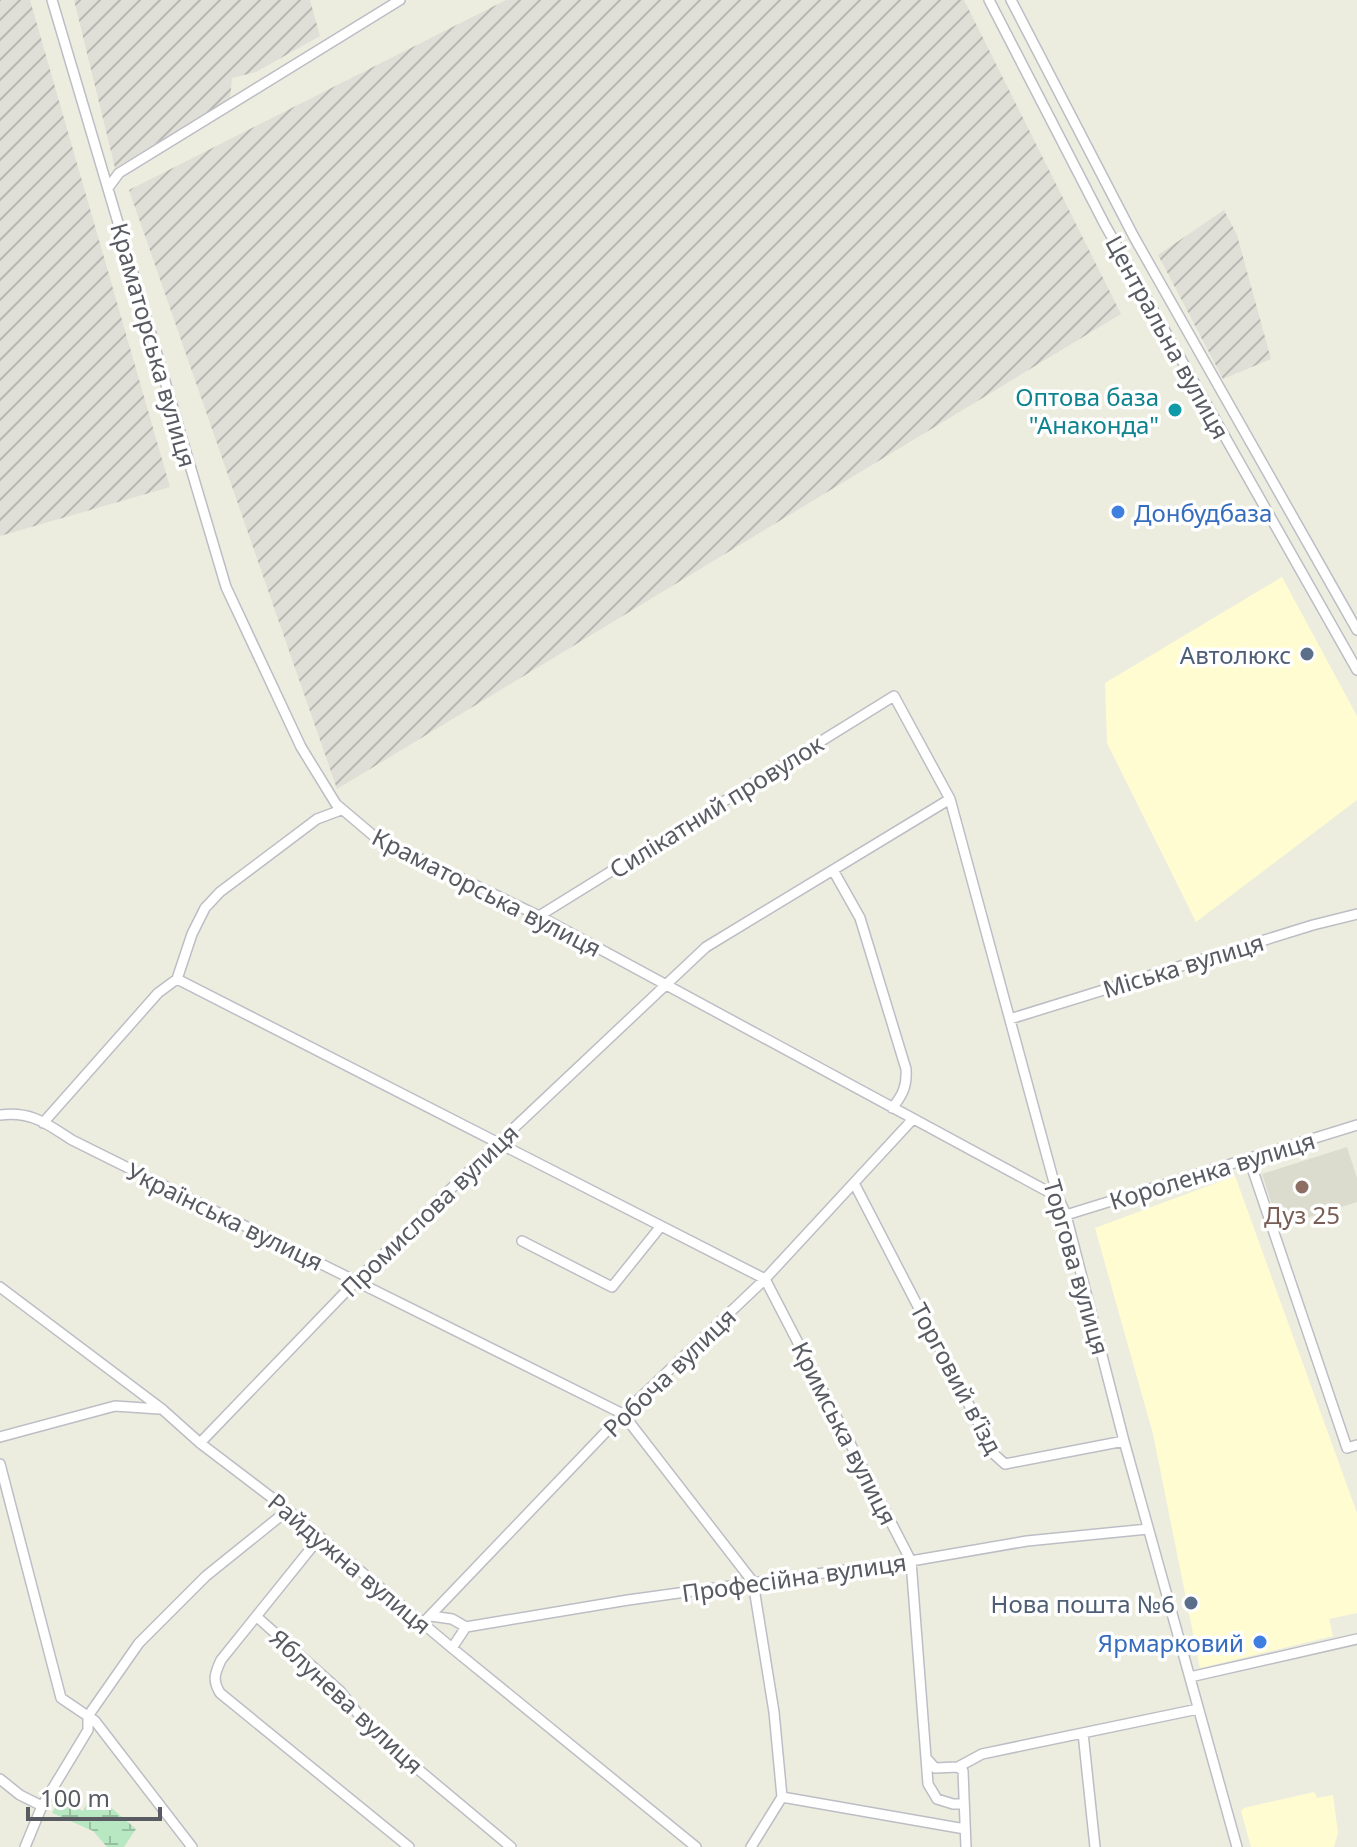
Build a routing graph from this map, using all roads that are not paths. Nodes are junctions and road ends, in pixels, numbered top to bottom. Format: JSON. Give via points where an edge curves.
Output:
{"nodes":[{"id":1,"x":52,"y":0,"type":"edge"},
{"id":2,"x":400,"y":0,"type":"edge"},
{"id":3,"x":989,"y":0,"type":"edge"},
{"id":4,"x":1011,"y":0,"type":"edge"},
{"id":5,"x":108,"y":188,"type":"junction"},
{"id":6,"x":1357,"y":630,"type":"edge"},
{"id":7,"x":1357,"y":670,"type":"edge"},
{"id":8,"x":894,"y":696,"type":"joint"},
{"id":9,"x":950,"y":799,"type":"junction"},
{"id":10,"x":341,"y":810,"type":"junction"},
{"id":11,"x":833,"y":870,"type":"junction"},
{"id":12,"x":1357,"y":914,"type":"edge"},
{"id":13,"x":539,"y":916,"type":"junction"},
{"id":14,"x":177,"y":979,"type":"junction"},
{"id":15,"x":665,"y":985,"type":"junction"},
{"id":16,"x":1010,"y":1019,"type":"junction"},
{"id":17,"x":892,"y":1108,"type":"junction"},
{"id":18,"x":0,"y":1115,"type":"edge"},
{"id":19,"x":913,"y":1119,"type":"junction"},
{"id":20,"x":43,"y":1123,"type":"junction"},
{"id":21,"x":1357,"y":1125,"type":"edge"},
{"id":22,"x":498,"y":1143,"type":"junction"},
{"id":23,"x":1249,"y":1159,"type":"junction"},
{"id":24,"x":854,"y":1183,"type":"junction"},
{"id":25,"x":1058,"y":1197,"type":"junction"},
{"id":26,"x":1066,"y":1215,"type":"junction"},
{"id":27,"x":661,"y":1226,"type":"junction"},
{"id":28,"x":522,"y":1241,"type":"dead end"},
{"id":29,"x":765,"y":1279,"type":"junction"},
{"id":30,"x":356,"y":1281,"type":"junction"},
{"id":31,"x":0,"y":1287,"type":"edge"},
{"id":32,"x":162,"y":1409,"type":"junction"},
{"id":33,"x":623,"y":1414,"type":"junction"},
{"id":34,"x":0,"y":1437,"type":"edge"},
{"id":35,"x":1124,"y":1441,"type":"junction"},
{"id":36,"x":200,"y":1443,"type":"junction"},
{"id":37,"x":1357,"y":1445,"type":"edge"},
{"id":38,"x":0,"y":1464,"type":"edge"},
{"id":39,"x":288,"y":1510,"type":"junction"},
{"id":40,"x":1148,"y":1529,"type":"junction"},
{"id":41,"x":320,"y":1537,"type":"junction"},
{"id":42,"x":911,"y":1561,"type":"junction"},
{"id":43,"x":753,"y":1582,"type":"junction"},
{"id":44,"x":257,"y":1617,"type":"junction"},
{"id":45,"x":427,"y":1619,"type":"junction"},
{"id":46,"x":466,"y":1627,"type":"junction"},
{"id":47,"x":1357,"y":1639,"type":"edge"},
{"id":48,"x":452,"y":1648,"type":"junction"},
{"id":49,"x":1190,"y":1677,"type":"junction"},
{"id":50,"x":1198,"y":1709,"type":"junction"},
{"id":51,"x":88,"y":1716,"type":"junction"},
{"id":52,"x":1083,"y":1733,"type":"junction"},
{"id":53,"x":982,"y":1754,"type":"junction"},
{"id":54,"x":927,"y":1759,"type":"junction"},
{"id":55,"x":958,"y":1767,"type":"junction"},
{"id":56,"x":0,"y":1779,"type":"edge"},
{"id":57,"x":965,"y":1779,"type":"junction"},
{"id":58,"x":782,"y":1797,"type":"junction"},
{"id":59,"x":964,"y":1804,"type":"junction"},
{"id":60,"x":42,"y":1806,"type":"junction"},
{"id":61,"x":965,"y":1829,"type":"junction"},
{"id":62,"x":25,"y":1847,"type":"edge"},
{"id":63,"x":192,"y":1847,"type":"edge"},
{"id":64,"x":409,"y":1847,"type":"edge"},
{"id":65,"x":511,"y":1847,"type":"edge"},
{"id":66,"x":696,"y":1847,"type":"edge"},
{"id":67,"x":751,"y":1847,"type":"edge"},
{"id":68,"x":966,"y":1847,"type":"edge"},
{"id":69,"x":1095,"y":1847,"type":"edge"},
{"id":70,"x":1237,"y":1847,"type":"edge"}],
"edges":[{"from":1,"to":5,"type":"street","name":"Краматорська вулиця"},
{"from":2,"to":5,"type":"street","via":[[119,173]]},
{"from":3,"to":7,"type":"street","name":"Центральна вулиця","via":[[1105,225]]},
{"from":4,"to":6,"type":"street","name":"Центральна вулиця","via":[[1134,237]]},
{"from":5,"to":10,"type":"street","name":"Краматорська вулиця","via":[[226,587],[301,747]]},
{"from":8,"to":9,"type":"street","name":"Торгова вулиця"},
{"from":8,"to":13,"type":"street","name":"Силікатний провулок"},
{"from":9,"to":11,"type":"street","name":"Промислова вулиця"},
{"from":9,"to":16,"type":"street","name":"Торгова вулиця"},
{"from":10,"to":13,"type":"street","name":"Краматорська вулиця","via":[[375,837]]},
{"from":10,"to":14,"type":"street","via":[[317,819],[220,892],[192,934]]},
{"from":11,"to":15,"type":"street","name":"Промислова вулиця","via":[[706,947]]},
{"from":11,"to":17,"type":"street","via":[[860,918],[906,1069],[907,1083]]},
{"from":12,"to":16,"type":"street","name":"Міська вулиця"},
{"from":13,"to":15,"type":"street","name":"Краматорська вулиця"},
{"from":14,"to":20,"type":"street","via":[[158,993]]},
{"from":14,"to":22,"type":"street"},
{"from":15,"to":17,"type":"street","name":"Краматорська вулиця"},
{"from":15,"to":22,"type":"street","name":"Промислова вулиця"},
{"from":16,"to":25,"type":"street","name":"Торгова вулиця"},
{"from":17,"to":19,"type":"street","name":"Краматорська вулиця"},
{"from":18,"to":20,"type":"street","name":"Українська вулиця","via":[[33,1116]]},
{"from":19,"to":24,"type":"street","name":"Робоча вулиця"},
{"from":19,"to":25,"type":"street","name":"Краматорська вулиця"},
{"from":20,"to":30,"type":"street","name":"Українська вулиця"},
{"from":21,"to":23,"type":"street","name":"Короленка вулиця"},
{"from":22,"to":27,"type":"street"},
{"from":22,"to":30,"type":"street","name":"Промислова вулиця"},
{"from":23,"to":26,"type":"street","name":"Короленка вулиця"},
{"from":23,"to":37,"type":"street","via":[[1347,1448]]},
{"from":24,"to":29,"type":"street","name":"Робоча вулиця"},
{"from":24,"to":35,"type":"street","name":"Торговий в’їзд","via":[[995,1455],[1005,1464]]},
{"from":25,"to":26,"type":"street","name":"Торгова вулиця"},
{"from":26,"to":35,"type":"street","name":"Торгова вулиця"},
{"from":27,"to":28,"type":"street","via":[[612,1287]]},
{"from":27,"to":29,"type":"street"},
{"from":29,"to":33,"type":"street","name":"Робоча вулиця"},
{"from":29,"to":42,"type":"street","name":"Кримська вулиця"},
{"from":30,"to":33,"type":"street","name":"Українська вулиця"},
{"from":30,"to":36,"type":"street","name":"Промислова вулиця"},
{"from":31,"to":32,"type":"street","name":"Райдужна вулиця"},
{"from":32,"to":34,"type":"street","via":[[115,1406]]},
{"from":32,"to":36,"type":"street","name":"Райдужна вулиця"},
{"from":33,"to":43,"type":"street"},
{"from":33,"to":45,"type":"street","name":"Робоча вулиця"},
{"from":35,"to":40,"type":"street","name":"Торгова вулиця"},
{"from":36,"to":39,"type":"street","name":"Райдужна вулиця"},
{"from":38,"to":51,"type":"street","via":[[61,1698]]},
{"from":39,"to":41,"type":"street","name":"Райдужна вулиця"},
{"from":39,"to":51,"type":"street","via":[[206,1576],[139,1643]]},
{"from":40,"to":42,"type":"street","name":"Професійна вулиця","via":[[1027,1541]]},
{"from":40,"to":49,"type":"street","name":"Торгова вулиця"},
{"from":41,"to":44,"type":"street"},
{"from":41,"to":45,"type":"street","name":"Райдужна вулиця"},
{"from":42,"to":43,"type":"street","name":"Професійна вулиця"},
{"from":42,"to":54,"type":"street","name":"Кримська вулиця"},
{"from":43,"to":46,"type":"street","name":"Професійна вулиця"},
{"from":43,"to":58,"type":"street"},
{"from":44,"to":64,"type":"street","via":[[221,1660],[215,1674],[220,1693]]},
{"from":44,"to":65,"type":"street","name":"Яблунева вулиця","via":[[340,1691],[370,1729]]},
{"from":45,"to":46,"type":"street","via":[[452,1619]]},
{"from":45,"to":48,"type":"street","name":"Райдужна вулиця"},
{"from":46,"to":48,"type":"street"},
{"from":47,"to":49,"type":"street"},
{"from":48,"to":66,"type":"street","name":"Райдужна вулиця"},
{"from":49,"to":50,"type":"street","name":"Торгова вулиця"},
{"from":50,"to":52,"type":"street"},
{"from":50,"to":70,"type":"street","name":"Торгова вулиця"},
{"from":51,"to":60,"type":"street","via":[[88,1730]]},
{"from":51,"to":63,"type":"street"},
{"from":52,"to":53,"type":"street"},
{"from":52,"to":69,"type":"street"},
{"from":53,"to":55,"type":"street"},
{"from":53,"to":57,"type":"street"},
{"from":54,"to":55,"type":"street","via":[[937,1769]]},
{"from":54,"to":59,"type":"street","name":"Кримська вулиця","via":[[933,1795]]},
{"from":55,"to":57,"type":"street"},
{"from":56,"to":60,"type":"street"},
{"from":57,"to":59,"type":"street"},
{"from":58,"to":61,"type":"street"},
{"from":58,"to":67,"type":"street"},
{"from":59,"to":61,"type":"street"},
{"from":60,"to":62,"type":"street"},
{"from":61,"to":68,"type":"street"}]}
